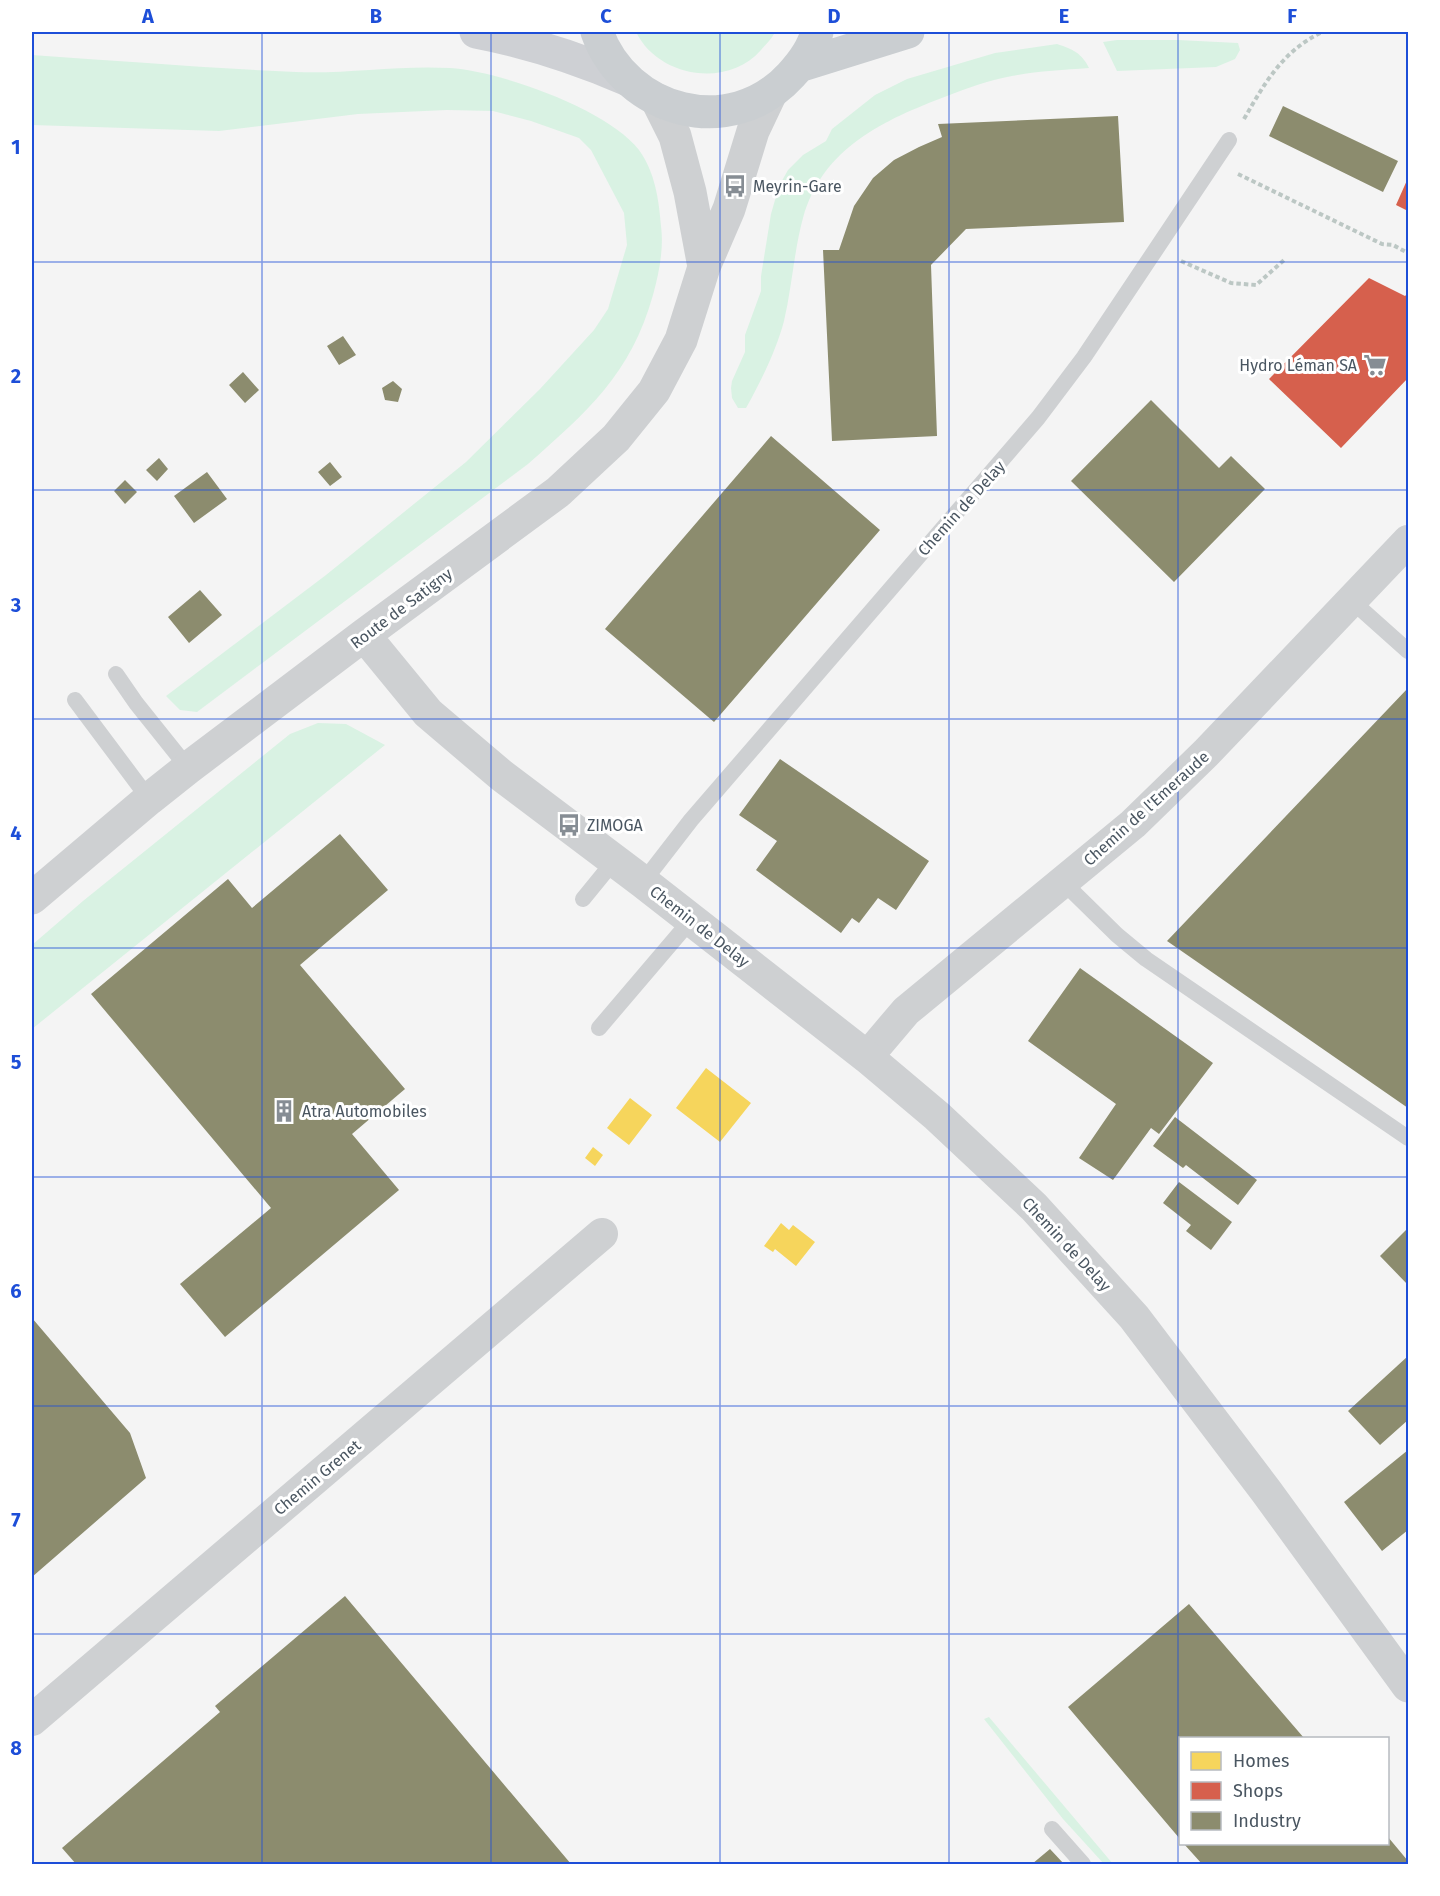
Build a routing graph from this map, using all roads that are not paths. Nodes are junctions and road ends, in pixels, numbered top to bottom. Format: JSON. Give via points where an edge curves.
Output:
{"nodes":[{"id":1,"x":476,"y":32,"type":"edge"},
{"id":2,"x":597,"y":32,"type":"edge"},
{"id":3,"x":817,"y":32,"type":"edge"},
{"id":4,"x":908,"y":32,"type":"edge"},
{"id":5,"x":799,"y":66,"type":"junction"},
{"id":6,"x":626,"y":79,"type":"junction"},
{"id":7,"x":771,"y":93,"type":"junction"},
{"id":8,"x":657,"y":100,"type":"junction"},
{"id":9,"x":1229,"y":140,"type":"road end"},
{"id":10,"x":704,"y":267,"type":"junction"},
{"id":11,"x":1408,"y":541,"type":"edge"},
{"id":12,"x":1352,"y":601,"type":"junction"},
{"id":13,"x":364,"y":635,"type":"junction"},
{"id":14,"x":1408,"y":651,"type":"edge"},
{"id":15,"x":116,"y":674,"type":"dead end"},
{"id":16,"x":75,"y":700,"type":"dead end"},
{"id":17,"x":188,"y":768,"type":"junction"},
{"id":18,"x":149,"y":799,"type":"junction"},
{"id":19,"x":614,"y":861,"type":"junction"},
{"id":20,"x":643,"y":882,"type":"junction"},
{"id":21,"x":1063,"y":882,"type":"junction"},
{"id":22,"x":32,"y":898,"type":"edge"},
{"id":23,"x":583,"y":899,"type":"dead end"},
{"id":24,"x":692,"y":920,"type":"junction"},
{"id":25,"x":599,"y":1028,"type":"dead end"},
{"id":26,"x":867,"y":1057,"type":"junction"},
{"id":27,"x":1408,"y":1138,"type":"edge"},
{"id":28,"x":602,"y":1234,"type":"dead end"},
{"id":29,"x":1408,"y":1686,"type":"edge"},
{"id":30,"x":32,"y":1720,"type":"edge"},
{"id":31,"x":1052,"y":1829,"type":"dead end"},
{"id":32,"x":1083,"y":1864,"type":"edge"}],
"edges":[{"from":1,"to":6,"type":"main road","via":[[576,58]]},
{"from":2,"to":6,"type":"main road","via":[[607,54]]},
{"from":3,"to":5,"type":"main road"},
{"from":4,"to":5,"type":"main road"},
{"from":5,"to":7,"type":"main road"},
{"from":6,"to":8,"type":"main road"},
{"from":7,"to":8,"type":"main road","via":[[735,109],[715,112],[675,107]]},
{"from":7,"to":10,"type":"street","name":"Route de Satigny","via":[[753,131],[729,208]]},
{"from":8,"to":10,"type":"street","name":"Route de Satigny","via":[[675,136]]},
{"from":9,"to":20,"type":"lane","name":"Chemin de Delay","via":[[1084,357],[1014,448],[691,820]]},
{"from":10,"to":13,"type":"street","name":"Route de Satigny","via":[[681,339],[667,368],[654,391],[616,438],[558,492]]},
{"from":11,"to":12,"type":"street","name":"Chemin de l'Emeraude"},
{"from":12,"to":14,"type":"lane"},
{"from":12,"to":21,"type":"street","name":"Chemin de l'Emeraude","via":[[1133,824]]},
{"from":13,"to":17,"type":"street","name":"Route de Satigny"},
{"from":13,"to":19,"type":"street","name":"Chemin de Delay","via":[[428,713],[501,775]]},
{"from":15,"to":17,"type":"lane"},
{"from":16,"to":18,"type":"lane"},
{"from":17,"to":18,"type":"street","name":"Route de Satigny"},
{"from":18,"to":22,"type":"street","name":"Route de Satigny"},
{"from":19,"to":20,"type":"street","name":"Chemin de Delay"},
{"from":19,"to":23,"type":"lane"},
{"from":20,"to":24,"type":"street","name":"Chemin de Delay"},
{"from":21,"to":26,"type":"street","name":"Chemin de l'Emeraude","via":[[906,1011]]},
{"from":21,"to":27,"type":"lane","via":[[1146,959]]},
{"from":24,"to":25,"type":"lane"},
{"from":24,"to":26,"type":"street","name":"Chemin de Delay"},
{"from":26,"to":29,"type":"street","name":"Chemin de Delay","via":[[1034,1207],[1134,1317]]},
{"from":28,"to":30,"type":"street","name":"Chemin Grenet"},
{"from":31,"to":32,"type":"lane"}]}
